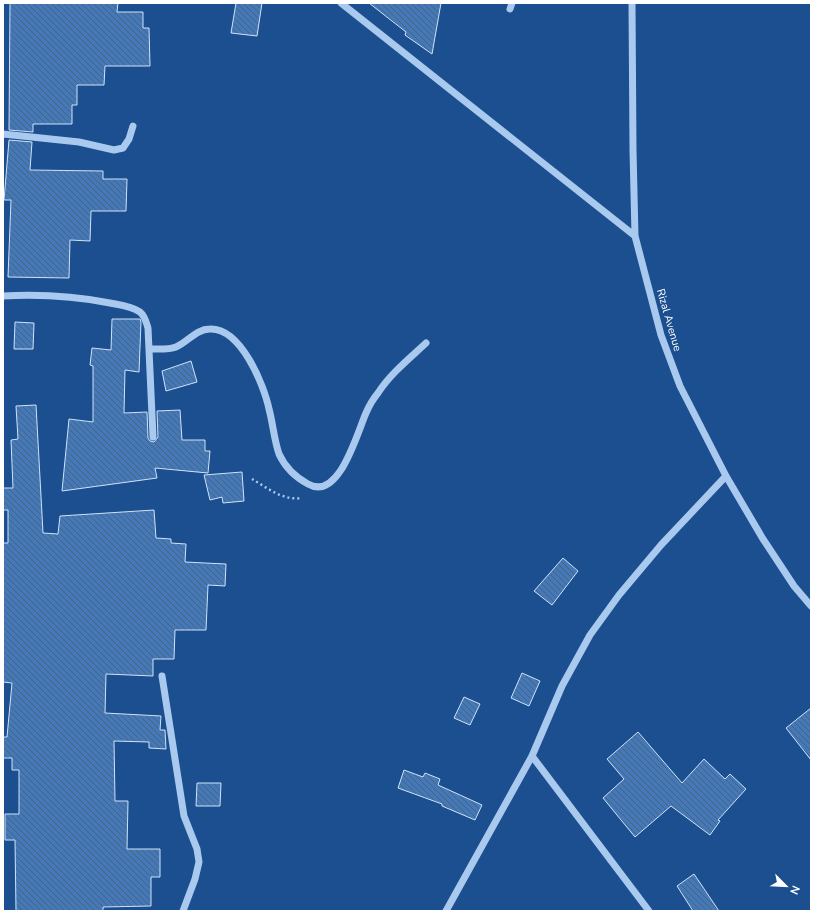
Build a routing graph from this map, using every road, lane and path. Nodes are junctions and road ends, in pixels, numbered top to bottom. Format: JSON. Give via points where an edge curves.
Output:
{"nodes":[{"id":1,"x":341,"y":3,"type":"edge"},
{"id":2,"x":632,"y":3,"type":"edge"},
{"id":3,"x":132,"y":126,"type":"dead end"},
{"id":4,"x":3,"y":134,"type":"edge"},
{"id":5,"x":636,"y":236,"type":"junction"},
{"id":6,"x":3,"y":296,"type":"edge"},
{"id":7,"x":426,"y":343,"type":"dead end"},
{"id":8,"x":149,"y":349,"type":"junction"},
{"id":9,"x":153,"y":437,"type":"dead end"},
{"id":10,"x":726,"y":476,"type":"junction"},
{"id":11,"x":252,"y":479,"type":"dead end"},
{"id":12,"x":320,"y":487,"type":"junction"},
{"id":13,"x":811,"y":606,"type":"edge"},
{"id":14,"x":162,"y":676,"type":"dead end"},
{"id":15,"x":532,"y":756,"type":"junction"},
{"id":16,"x":183,"y":911,"type":"edge"},
{"id":17,"x":446,"y":911,"type":"edge"},
{"id":18,"x":649,"y":911,"type":"edge"}],
"edges":[{"from":1,"to":5,"type":"street"},
{"from":2,"to":5,"type":"street","name":"Rizal Avenue"},
{"from":3,"to":4,"type":"street","via":[[129,140],[123,148],[114,150],[78,142]]},
{"from":5,"to":10,"type":"street","name":"Rizal Avenue","via":[[661,335],[680,386]]},
{"from":6,"to":8,"type":"street","via":[[38,294],[82,297],[129,306],[145,318]]},
{"from":7,"to":12,"type":"street","via":[[378,391],[338,475],[331,483]]},
{"from":8,"to":9,"type":"street"},
{"from":8,"to":12,"type":"street","via":[[175,348],[192,335],[209,328],[229,336],[239,345],[262,384],[278,447],[287,467],[309,485]]},
{"from":10,"to":13,"type":"street","name":"Rizal Avenue","via":[[794,586]]},
{"from":10,"to":15,"type":"street","via":[[656,550],[590,635],[562,686]]},
{"from":11,"to":12,"type":"path","via":[[294,499],[306,497]]},
{"from":14,"to":16,"type":"street","via":[[184,816],[198,849],[199,862],[195,879]]},
{"from":15,"to":17,"type":"street"},
{"from":15,"to":18,"type":"street"}]}
